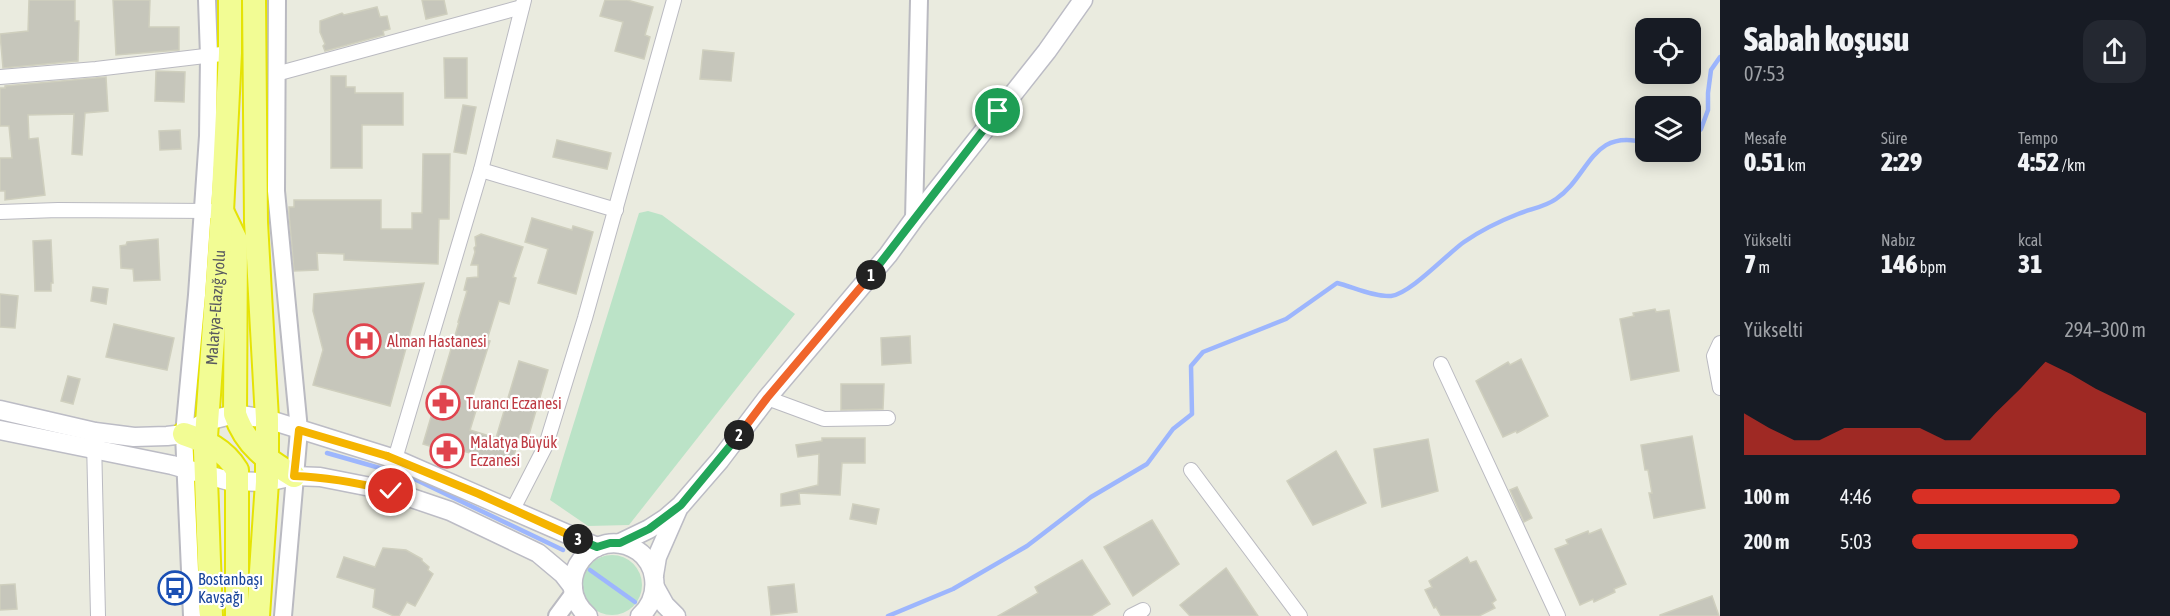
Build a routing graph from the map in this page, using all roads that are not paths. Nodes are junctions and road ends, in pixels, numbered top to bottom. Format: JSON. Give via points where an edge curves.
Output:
{"nodes":[{"id":1,"x":207,"y":0,"type":"edge"},
{"id":2,"x":230,"y":0,"type":"edge"},
{"id":3,"x":254,"y":0,"type":"edge"},
{"id":4,"x":277,"y":0,"type":"edge"},
{"id":5,"x":674,"y":0,"type":"edge"},
{"id":6,"x":919,"y":0,"type":"edge"},
{"id":7,"x":1083,"y":0,"type":"edge"},
{"id":8,"x":523,"y":4,"type":"edge"},
{"id":9,"x":219,"y":54,"type":"junction"},
{"id":10,"x":276,"y":74,"type":"junction"},
{"id":11,"x":0,"y":77,"type":"edge"},
{"id":12,"x":481,"y":170,"type":"junction"},
{"id":13,"x":616,"y":210,"type":"junction"},
{"id":14,"x":212,"y":211,"type":"junction"},
{"id":15,"x":0,"y":212,"type":"edge"},
{"id":16,"x":914,"y":219,"type":"junction"},
{"id":17,"x":1720,"y":343,"type":"edge"},
{"id":18,"x":1441,"y":364,"type":"dead end"},
{"id":19,"x":1720,"y":388,"type":"edge"},
{"id":20,"x":767,"y":398,"type":"junction"},
{"id":21,"x":0,"y":410,"type":"edge"},
{"id":22,"x":235,"y":410,"type":"junction"},
{"id":23,"x":267,"y":413,"type":"junction"},
{"id":24,"x":888,"y":418,"type":"dead end"},
{"id":25,"x":0,"y":430,"type":"edge"},
{"id":26,"x":299,"y":430,"type":"junction"},
{"id":27,"x":199,"y":432,"type":"junction"},
{"id":28,"x":94,"y":440,"type":"junction"},
{"id":29,"x":267,"y":458,"type":"junction"},
{"id":30,"x":395,"y":459,"type":"junction"},
{"id":31,"x":1191,"y":470,"type":"dead end"},
{"id":32,"x":294,"y":476,"type":"junction"},
{"id":33,"x":199,"y":479,"type":"junction"},
{"id":34,"x":267,"y":482,"type":"junction"},
{"id":35,"x":238,"y":488,"type":"junction"},
{"id":36,"x":681,"y":505,"type":"junction"},
{"id":37,"x":513,"y":509,"type":"junction"},
{"id":38,"x":620,"y":543,"type":"junction"},
{"id":39,"x":597,"y":547,"type":"junction"},
{"id":40,"x":655,"y":581,"type":"junction"},
{"id":41,"x":573,"y":590,"type":"junction"},
{"id":42,"x":98,"y":616,"type":"edge"},
{"id":43,"x":192,"y":616,"type":"edge"},
{"id":44,"x":211,"y":616,"type":"edge"},
{"id":45,"x":237,"y":616,"type":"edge"},
{"id":46,"x":258,"y":616,"type":"edge"},
{"id":47,"x":283,"y":616,"type":"edge"},
{"id":48,"x":557,"y":616,"type":"edge"},
{"id":49,"x":588,"y":616,"type":"edge"},
{"id":50,"x":640,"y":616,"type":"edge"},
{"id":51,"x":676,"y":616,"type":"edge"},
{"id":52,"x":1300,"y":616,"type":"edge"},
{"id":53,"x":1558,"y":616,"type":"edge"}],
"edges":[{"from":1,"to":9,"type":"street"},
{"from":2,"to":9,"type":"highway","name":"Malatya-Elazığ yolu"},
{"from":3,"to":23,"type":"highway","via":[[256,222]]},
{"from":4,"to":10,"type":"street"},
{"from":5,"to":13,"type":"street"},
{"from":6,"to":16,"type":"street"},
{"from":7,"to":16,"type":"main road"},
{"from":8,"to":10,"type":"street"},
{"from":8,"to":12,"type":"street"},
{"from":9,"to":11,"type":"street"},
{"from":9,"to":14,"type":"highway","name":"Malatya-Elazığ yolu"},
{"from":10,"to":26,"type":"street","via":[[276,191]]},
{"from":12,"to":13,"type":"street"},
{"from":12,"to":30,"type":"street"},
{"from":13,"to":37,"type":"street","via":[[546,445]]},
{"from":14,"to":15,"type":"street"},
{"from":14,"to":22,"type":"highway","via":[[236,240]]},
{"from":14,"to":27,"type":"highway","name":"Malatya-Elazığ yolu"},
{"from":16,"to":20,"type":"main road"},
{"from":17,"to":19,"type":"street","via":[[1714,356]]},
{"from":18,"to":53,"type":"street"},
{"from":20,"to":24,"type":"street","via":[[825,419]]},
{"from":20,"to":36,"type":"main road"},
{"from":21,"to":28,"type":"main road"},
{"from":22,"to":23,"type":"highway"},
{"from":22,"to":27,"type":"main road"},
{"from":22,"to":29,"type":"highway","via":[[241,431]]},
{"from":23,"to":26,"type":"main road"},
{"from":23,"to":29,"type":"highway"},
{"from":25,"to":28,"type":"main road"},
{"from":26,"to":30,"type":"main road"},
{"from":26,"to":32,"type":"street"},
{"from":27,"to":28,"type":"main road"},
{"from":27,"to":33,"type":"highway","name":"Malatya-Elazığ yolu"},
{"from":27,"to":35,"type":"highway","via":[[231,461],[237,470]]},
{"from":28,"to":33,"type":"main road"},
{"from":28,"to":42,"type":"street"},
{"from":29,"to":32,"type":"highway"},
{"from":29,"to":34,"type":"highway"},
{"from":30,"to":37,"type":"main road"},
{"from":31,"to":52,"type":"street"},
{"from":32,"to":34,"type":"main road"},
{"from":32,"to":41,"type":"main road","via":[[357,483],[450,512],[538,553],[563,573]]},
{"from":32,"to":47,"type":"street"},
{"from":33,"to":35,"type":"highway"},
{"from":33,"to":43,"type":"street"},
{"from":33,"to":44,"type":"highway","name":"Malatya-Elazığ yolu"},
{"from":34,"to":35,"type":"main road"},
{"from":34,"to":46,"type":"highway"},
{"from":35,"to":45,"type":"highway"},
{"from":36,"to":38,"type":"main road","via":[[649,529]]},
{"from":36,"to":40,"type":"main road","via":[[657,557]]},
{"from":37,"to":39,"type":"main road"},
{"from":38,"to":39,"type":"main road"},
{"from":38,"to":40,"type":"main road","via":[[642,554]]},
{"from":39,"to":41,"type":"main road","via":[[575,569]]},
{"from":40,"to":50,"type":"main road","via":[[652,600]]},
{"from":40,"to":51,"type":"main road","via":[[665,605]]},
{"from":41,"to":48,"type":"street"},
{"from":41,"to":49,"type":"main road"}]}
